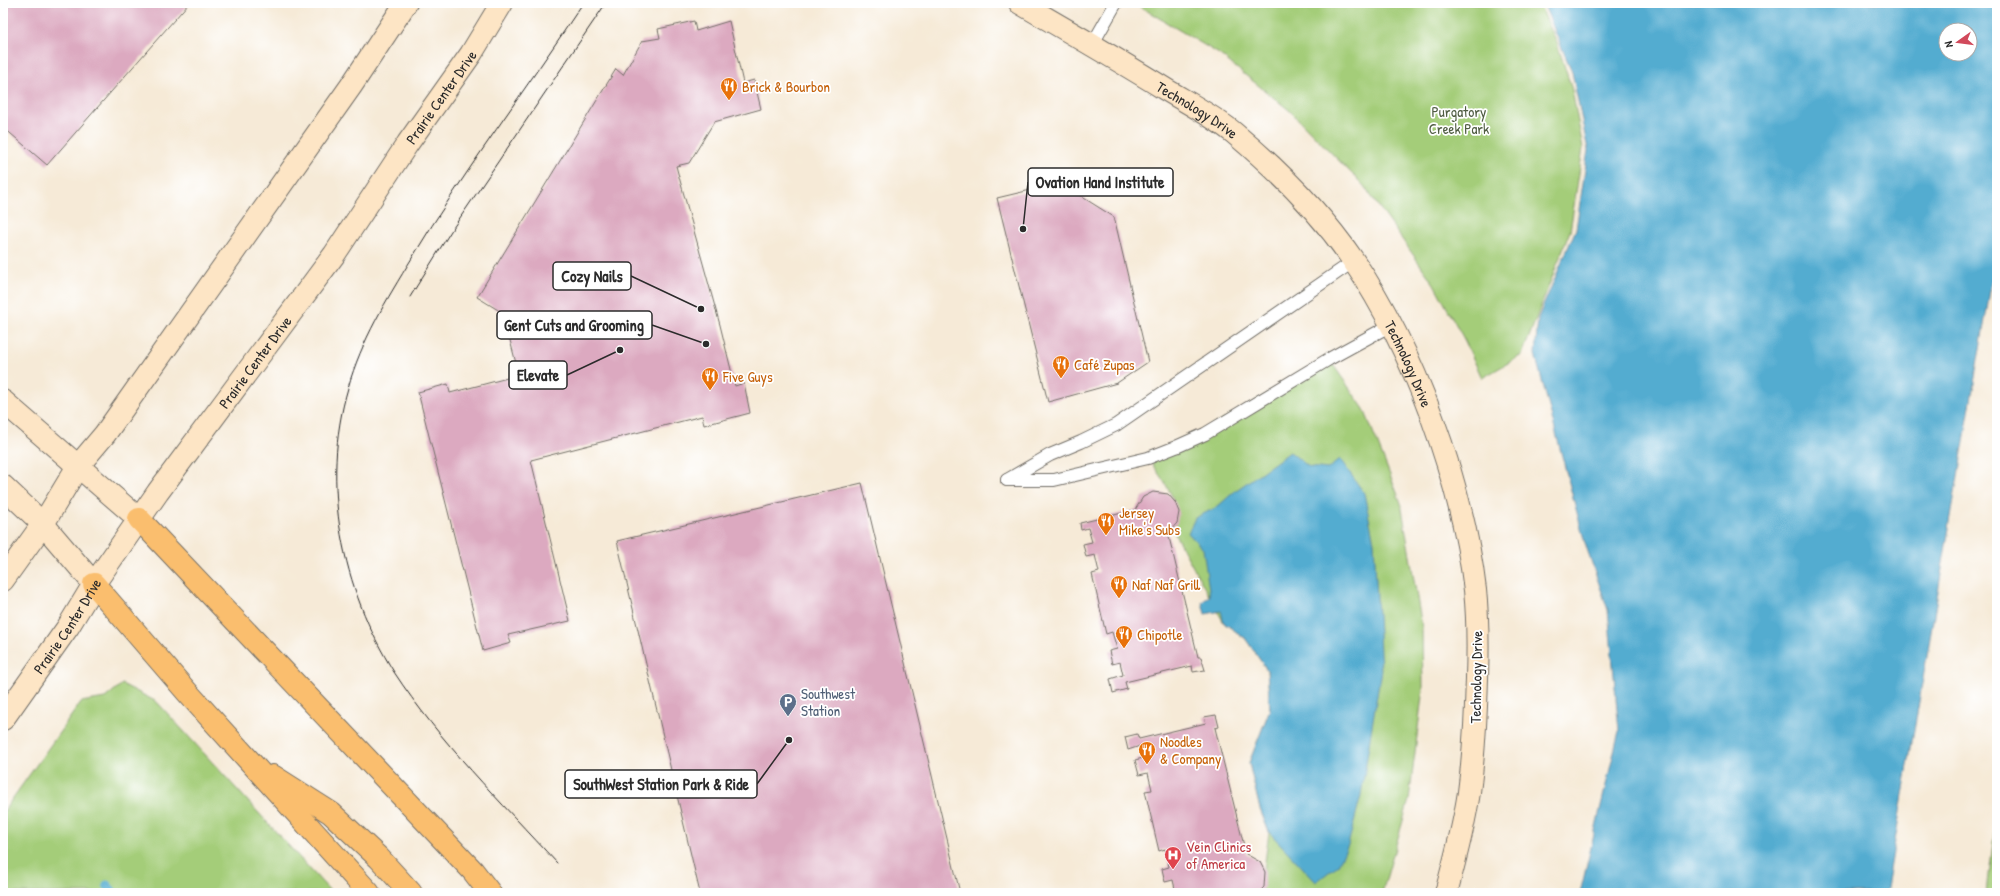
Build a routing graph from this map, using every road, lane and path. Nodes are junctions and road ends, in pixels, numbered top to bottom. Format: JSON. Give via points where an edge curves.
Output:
{"nodes":[{"id":1,"x":406,"y":3,"type":"edge"},
{"id":2,"x":502,"y":3,"type":"edge"},
{"id":3,"x":1020,"y":3,"type":"edge"},
{"id":4,"x":1116,"y":3,"type":"edge"},
{"id":5,"x":1092,"y":45,"type":"junction"},
{"id":6,"x":1354,"y":261,"type":"junction"},
{"id":7,"x":1391,"y":325,"type":"junction"},
{"id":8,"x":3,"y":401,"type":"edge"},
{"id":9,"x":78,"y":466,"type":"junction"},
{"id":10,"x":3,"y":486,"type":"edge"},
{"id":11,"x":139,"y":519,"type":"junction"},
{"id":12,"x":43,"y":524,"type":"junction"},
{"id":13,"x":3,"y":580,"type":"edge"},
{"id":14,"x":94,"y":584,"type":"junction"},
{"id":15,"x":3,"y":718,"type":"edge"},
{"id":16,"x":248,"y":760,"type":"junction"},
{"id":17,"x":369,"y":893,"type":"edge"},
{"id":18,"x":411,"y":893,"type":"edge"},
{"id":19,"x":490,"y":893,"type":"edge"},
{"id":20,"x":1446,"y":893,"type":"edge"}],
"edges":[{"from":1,"to":9,"type":"main road","via":[[128,402]]},
{"from":2,"to":11,"type":"main road","name":"Prairie Center Drive","via":[[471,54],[334,255]]},
{"from":3,"to":5,"type":"main road","name":"Technology Drive"},
{"from":4,"to":5,"type":"lane"},
{"from":5,"to":6,"type":"main road","name":"Technology Drive","via":[[1199,109],[1232,132],[1272,166],[1303,198]]},
{"from":6,"to":7,"type":"main road","name":"Technology Drive"},
{"from":6,"to":7,"type":"lane","via":[[1116,425],[1050,455],[1007,480],[1054,480],[1148,458],[1176,447],[1205,434],[1329,358]]},
{"from":7,"to":20,"type":"main road","name":"Technology Drive","via":[[1406,356],[1451,472],[1464,525],[1475,591],[1478,647],[1476,727],[1469,793]]},
{"from":8,"to":9,"type":"main road"},
{"from":9,"to":11,"type":"main road"},
{"from":9,"to":12,"type":"main road"},
{"from":10,"to":12,"type":"main road"},
{"from":11,"to":14,"type":"main road","name":"Prairie Center Drive"},
{"from":11,"to":19,"type":"highway","via":[[473,871]]},
{"from":12,"to":13,"type":"main road"},
{"from":12,"to":14,"type":"main road"},
{"from":14,"to":15,"type":"main road","name":"Prairie Center Drive","via":[[68,627]]},
{"from":14,"to":16,"type":"highway"},
{"from":16,"to":17,"type":"highway"},
{"from":16,"to":18,"type":"highway","via":[[331,813],[379,858]]}]}
